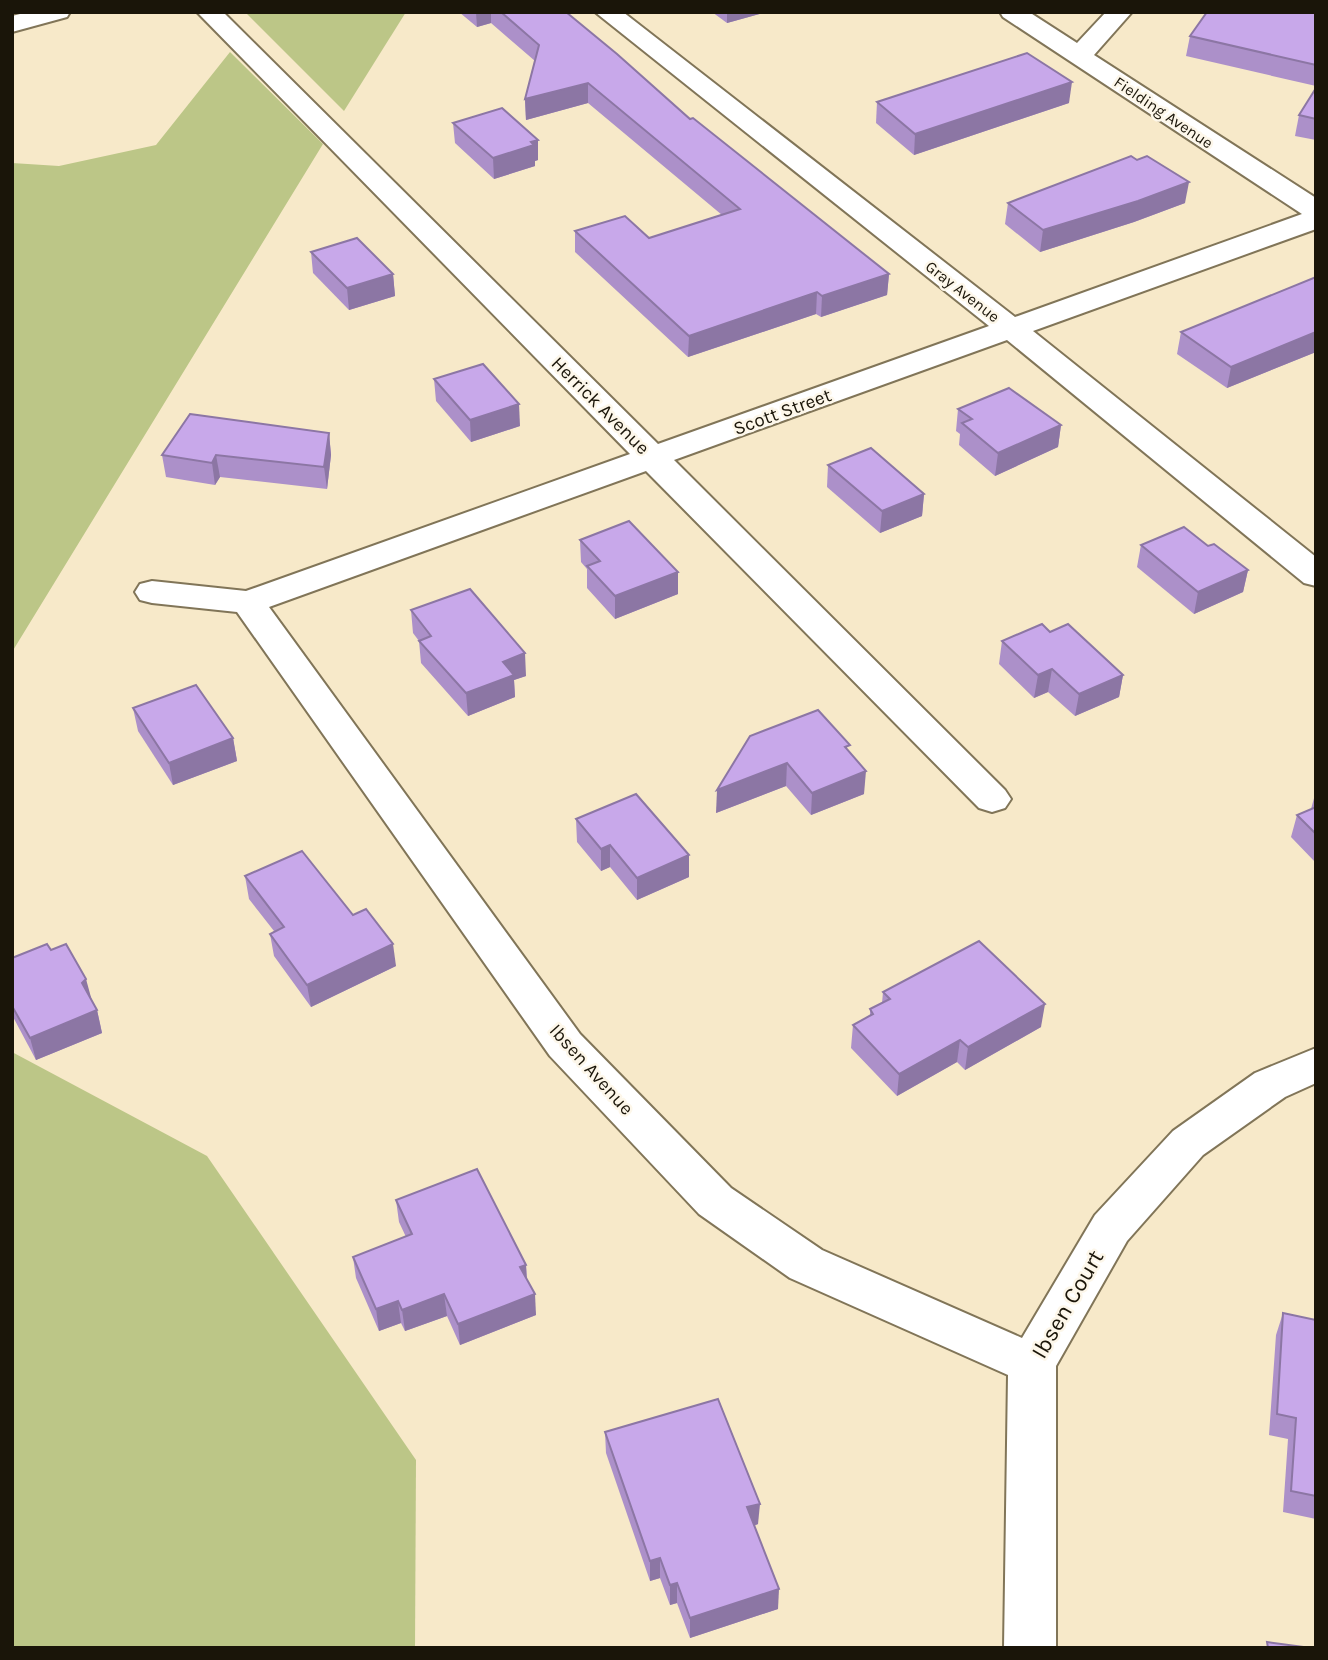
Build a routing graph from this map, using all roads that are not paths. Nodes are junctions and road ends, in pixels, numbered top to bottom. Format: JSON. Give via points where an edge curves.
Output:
{"nodes":[{"id":1,"x":58,"y":12,"type":"edge"},
{"id":2,"x":209,"y":12,"type":"edge"},
{"id":3,"x":607,"y":12,"type":"edge"},
{"id":4,"x":1012,"y":12,"type":"edge"},
{"id":5,"x":1120,"y":12,"type":"edge"},
{"id":6,"x":12,"y":24,"type":"edge"},
{"id":7,"x":1079,"y":56,"type":"junction"},
{"id":8,"x":1316,"y":211,"type":"edge"},
{"id":9,"x":1316,"y":219,"type":"edge"},
{"id":10,"x":1010,"y":328,"type":"junction"},
{"id":11,"x":654,"y":458,"type":"junction"},
{"id":12,"x":1316,"y":575,"type":"edge"},
{"id":13,"x":152,"y":592,"type":"dead end"},
{"id":14,"x":248,"y":603,"type":"junction"},
{"id":15,"x":992,"y":799,"type":"dead end"},
{"id":16,"x":1316,"y":1064,"type":"edge"},
{"id":17,"x":1032,"y":1364,"type":"junction"},
{"id":18,"x":1030,"y":1648,"type":"edge"}],
"edges":[{"from":1,"to":6,"type":"street"},
{"from":2,"to":11,"type":"street","name":"Herrick Avenue"},
{"from":3,"to":10,"type":"street","name":"Gray Avenue"},
{"from":4,"to":7,"type":"street","name":"Fielding Avenue"},
{"from":5,"to":7,"type":"street"},
{"from":7,"to":8,"type":"street","name":"Fielding Avenue"},
{"from":9,"to":10,"type":"street","name":"Scott Street"},
{"from":10,"to":11,"type":"street","name":"Scott Street"},
{"from":10,"to":12,"type":"street","name":"Gray Avenue"},
{"from":11,"to":14,"type":"street","name":"Scott Street"},
{"from":11,"to":15,"type":"street","name":"Herrick Avenue"},
{"from":13,"to":14,"type":"street"},
{"from":14,"to":17,"type":"street","name":"Ibsen Avenue","via":[[565,1045],[715,1201],[806,1264]]},
{"from":16,"to":17,"type":"street","name":"Ibsen Court","via":[[1270,1085],[1188,1143],[1111,1228]]},
{"from":17,"to":18,"type":"street","name":"Ibsen Court"}]}
